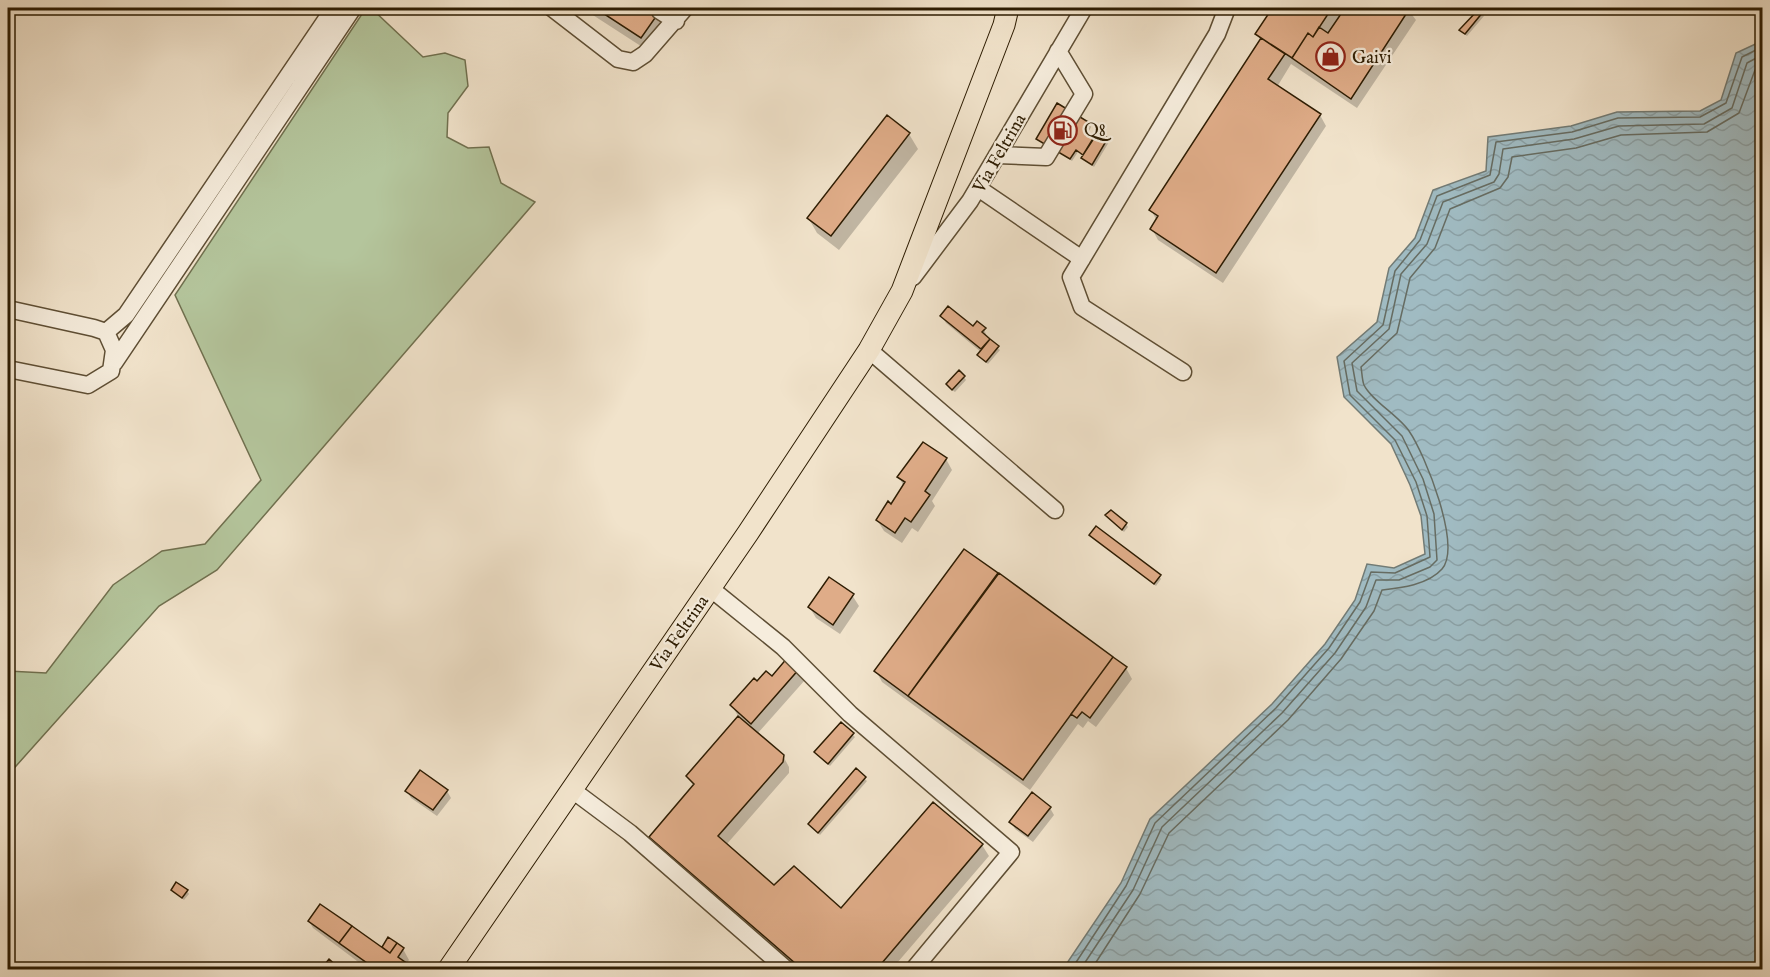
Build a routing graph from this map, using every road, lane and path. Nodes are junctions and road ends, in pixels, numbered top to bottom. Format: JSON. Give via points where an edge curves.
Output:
{"nodes":[{"id":1,"x":334,"y":8,"type":"edge"},
{"id":2,"x":353,"y":8,"type":"edge"},
{"id":3,"x":1008,"y":8,"type":"edge"},
{"id":4,"x":1084,"y":8,"type":"edge"},
{"id":5,"x":1227,"y":8,"type":"edge"},
{"id":6,"x":560,"y":10,"type":"edge"},
{"id":7,"x":660,"y":11,"type":"dead end"},
{"id":8,"x":681,"y":14,"type":"edge"},
{"id":9,"x":1058,"y":51,"type":"junction"},
{"id":10,"x":997,"y":155,"type":"junction"},
{"id":11,"x":978,"y":188,"type":"junction"},
{"id":12,"x":1082,"y":259,"type":"junction"},
{"id":13,"x":902,"y":291,"type":"junction"},
{"id":14,"x":8,"y":309,"type":"edge"},
{"id":15,"x":106,"y":332,"type":"junction"},
{"id":16,"x":869,"y":350,"type":"junction"},
{"id":17,"x":114,"y":363,"type":"junction"},
{"id":18,"x":8,"y":369,"type":"edge"},
{"id":19,"x":1183,"y":372,"type":"dead end"},
{"id":20,"x":1055,"y":510,"type":"dead end"},
{"id":21,"x":710,"y":588,"type":"junction"},
{"id":22,"x":571,"y":789,"type":"junction"},
{"id":23,"x":448,"y":969,"type":"edge"},
{"id":24,"x":787,"y":969,"type":"edge"},
{"id":25,"x":913,"y":969,"type":"edge"}],
"edges":[{"from":1,"to":15,"type":"street","via":[[126,315]]},
{"from":2,"to":17,"type":"street"},
{"from":3,"to":13,"type":"main road","name":"Via Feltrina","via":[[1005,25]]},
{"from":4,"to":9,"type":"street","name":"Via Feltrina"},
{"from":5,"to":12,"type":"street","via":[[1217,34]]},
{"from":6,"to":8,"type":"street","via":[[618,59],[633,62]]},
{"from":7,"to":8,"type":"street"},
{"from":9,"to":10,"type":"street","name":"Via Feltrina"},
{"from":9,"to":10,"type":"street","via":[[1084,94],[1046,156]]},
{"from":10,"to":11,"type":"street","name":"Via Feltrina"},
{"from":11,"to":12,"type":"street"},
{"from":11,"to":13,"type":"street","name":"Via Feltrina"},
{"from":12,"to":19,"type":"street","via":[[1071,277],[1082,307]]},
{"from":13,"to":16,"type":"main road","name":"Via Feltrina"},
{"from":14,"to":15,"type":"street"},
{"from":15,"to":17,"type":"street","via":[[114,350]]},
{"from":16,"to":20,"type":"street"},
{"from":16,"to":21,"type":"main road","name":"Via Feltrina"},
{"from":17,"to":18,"type":"street","via":[[111,371],[88,385]]},
{"from":21,"to":22,"type":"main road","name":"Via Feltrina"},
{"from":21,"to":25,"type":"street","via":[[783,647],[850,714],[1011,852]]},
{"from":22,"to":23,"type":"main road","name":"Via Feltrina"},
{"from":22,"to":24,"type":"street","via":[[647,848]]}]}
